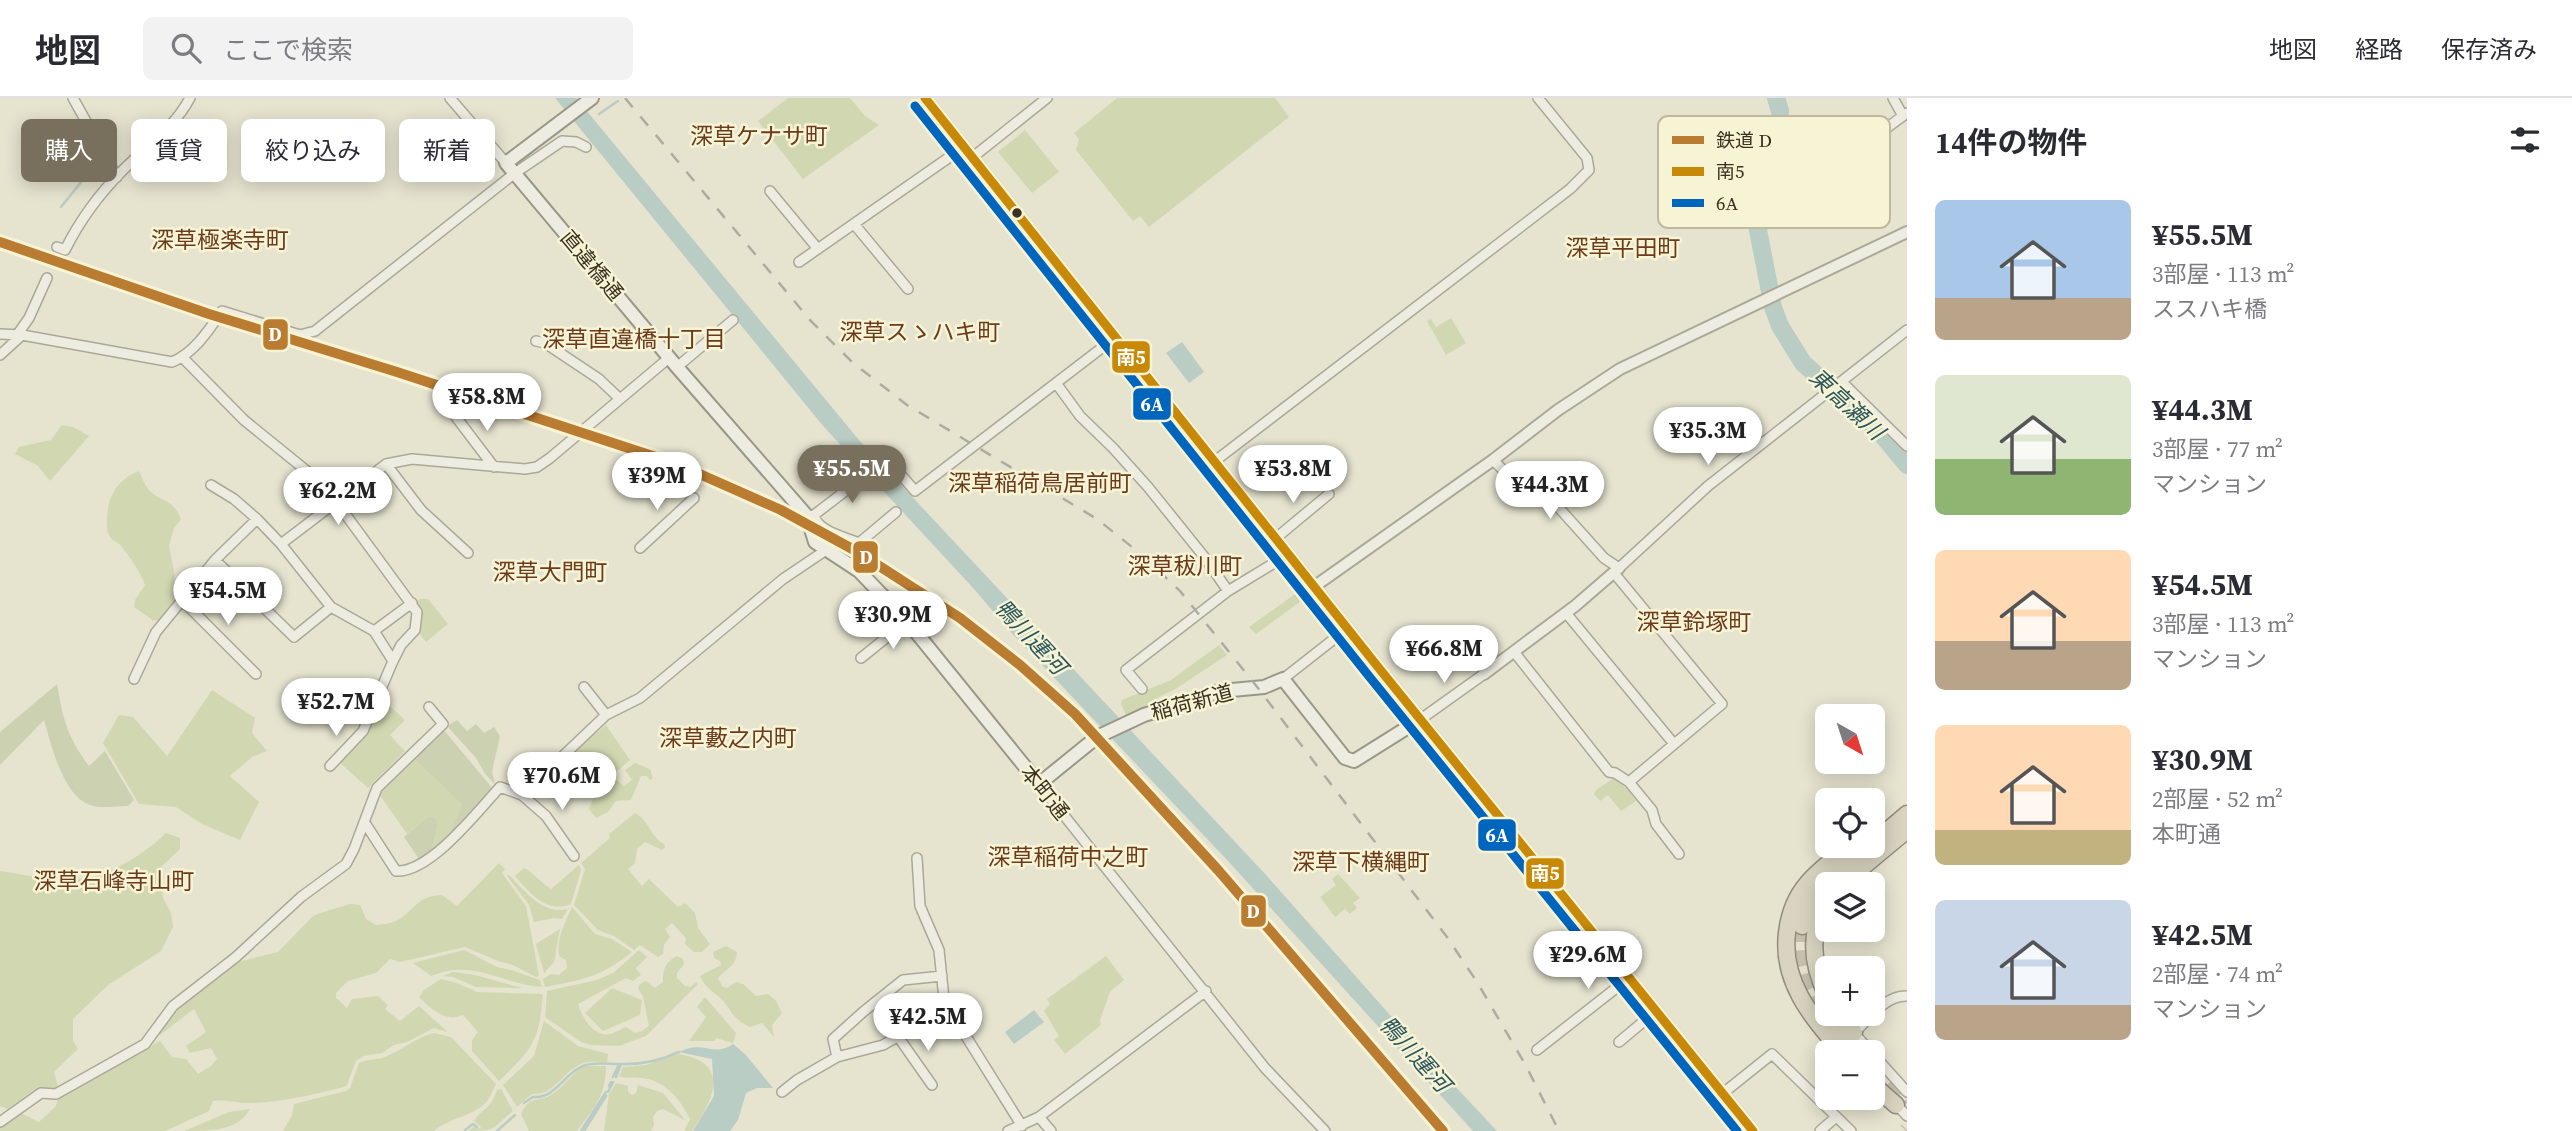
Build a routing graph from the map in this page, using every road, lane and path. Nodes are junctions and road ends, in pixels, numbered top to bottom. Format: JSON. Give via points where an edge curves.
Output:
{"nodes":[{"id":1,"x":73,"y":98,"type":"edge"},
{"id":2,"x":190,"y":98,"type":"edge"},
{"id":3,"x":450,"y":98,"type":"edge"},
{"id":4,"x":925,"y":98,"type":"edge"},
{"id":5,"x":1047,"y":98,"type":"edge"},
{"id":6,"x":1538,"y":98,"type":"edge"},
{"id":7,"x":1893,"y":98,"type":"edge"},
{"id":8,"x":589,"y":100,"type":"edge"},
{"id":9,"x":1905,"y":114,"type":"edge"},
{"id":10,"x":85,"y":119,"type":"edge"},
{"id":11,"x":1890,"y":125,"type":"edge"},
{"id":12,"x":586,"y":147,"type":"dead end"},
{"id":13,"x":964,"y":147,"type":"junction"},
{"id":14,"x":972,"y":157,"type":"junction"},
{"id":15,"x":510,"y":168,"type":"junction"},
{"id":16,"x":117,"y":177,"type":"edge"},
{"id":17,"x":113,"y":182,"type":"edge"},
{"id":18,"x":770,"y":191,"type":"dead end"},
{"id":19,"x":855,"y":224,"type":"junction"},
{"id":20,"x":1907,"y":232,"type":"edge"},
{"id":21,"x":57,"y":247,"type":"dead end"},
{"id":22,"x":818,"y":249,"type":"junction"},
{"id":23,"x":799,"y":262,"type":"dead end"},
{"id":24,"x":47,"y":278,"type":"dead end"},
{"id":25,"x":908,"y":289,"type":"dead end"},
{"id":26,"x":733,"y":320,"type":"dead end"},
{"id":27,"x":1907,"y":330,"type":"edge"},
{"id":28,"x":0,"y":334,"type":"edge"},
{"id":29,"x":19,"y":335,"type":"junction"},
{"id":30,"x":1116,"y":337,"type":"junction"},
{"id":31,"x":537,"y":341,"type":"dead end"},
{"id":32,"x":0,"y":355,"type":"edge"},
{"id":33,"x":183,"y":358,"type":"junction"},
{"id":34,"x":172,"y":362,"type":"junction"},
{"id":35,"x":673,"y":362,"type":"junction"},
{"id":36,"x":164,"y":371,"type":"dead end"},
{"id":37,"x":1056,"y":383,"type":"junction"},
{"id":38,"x":1840,"y":383,"type":"junction"},
{"id":39,"x":620,"y":399,"type":"junction"},
{"id":40,"x":456,"y":417,"type":"dead end"},
{"id":41,"x":1907,"y":446,"type":"edge"},
{"id":42,"x":1493,"y":460,"type":"junction"},
{"id":43,"x":1215,"y":461,"type":"junction"},
{"id":44,"x":386,"y":464,"type":"junction"},
{"id":45,"x":494,"y":467,"type":"junction"},
{"id":46,"x":211,"y":485,"type":"dead end"},
{"id":47,"x":1329,"y":495,"type":"dead end"},
{"id":48,"x":694,"y":498,"type":"dead end"},
{"id":49,"x":337,"y":501,"type":"junction"},
{"id":50,"x":896,"y":512,"type":"dead end"},
{"id":51,"x":810,"y":515,"type":"junction"},
{"id":52,"x":257,"y":519,"type":"junction"},
{"id":53,"x":811,"y":529,"type":"joint"},
{"id":54,"x":1276,"y":538,"type":"junction"},
{"id":55,"x":281,"y":544,"type":"junction"},
{"id":56,"x":640,"y":548,"type":"dead end"},
{"id":57,"x":826,"y":550,"type":"junction"},
{"id":58,"x":468,"y":553,"type":"dead end"},
{"id":59,"x":1289,"y":554,"type":"junction"},
{"id":60,"x":215,"y":560,"type":"junction"},
{"id":61,"x":1616,"y":570,"type":"junction"},
{"id":62,"x":1315,"y":586,"type":"junction"},
{"id":63,"x":1228,"y":591,"type":"junction"},
{"id":64,"x":182,"y":600,"type":"junction"},
{"id":65,"x":412,"y":603,"type":"junction"},
{"id":66,"x":331,"y":607,"type":"junction"},
{"id":67,"x":1566,"y":613,"type":"junction"},
{"id":68,"x":906,"y":621,"type":"junction"},
{"id":69,"x":1348,"y":628,"type":"junction"},
{"id":70,"x":374,"y":631,"type":"junction"},
{"id":71,"x":1515,"y":653,"type":"junction"},
{"id":72,"x":861,"y":658,"type":"dead end"},
{"id":73,"x":393,"y":661,"type":"junction"},
{"id":74,"x":256,"y":674,"type":"dead end"},
{"id":75,"x":1484,"y":674,"type":"joint"},
{"id":76,"x":134,"y":679,"type":"dead end"},
{"id":77,"x":1283,"y":679,"type":"junction"},
{"id":78,"x":584,"y":687,"type":"dead end"},
{"id":79,"x":1142,"y":689,"type":"dead end"},
{"id":80,"x":429,"y":707,"type":"dead end"},
{"id":81,"x":606,"y":715,"type":"junction"},
{"id":82,"x":1421,"y":719,"type":"junction"},
{"id":83,"x":1674,"y":744,"type":"junction"},
{"id":84,"x":330,"y":766,"type":"dead end"},
{"id":85,"x":1629,"y":782,"type":"junction"},
{"id":86,"x":1039,"y":784,"type":"junction"},
{"id":87,"x":522,"y":795,"type":"junction"},
{"id":88,"x":1907,"y":805,"type":"edge"},
{"id":89,"x":1907,"y":814,"type":"edge"},
{"id":90,"x":1885,"y":821,"type":"edge"},
{"id":91,"x":1907,"y":821,"type":"edge"},
{"id":92,"x":365,"y":824,"type":"junction"},
{"id":93,"x":1907,"y":830,"type":"edge"},
{"id":94,"x":1885,"y":832,"type":"edge"},
{"id":95,"x":1885,"y":835,"type":"edge"},
{"id":96,"x":1679,"y":854,"type":"dead end"},
{"id":97,"x":573,"y":856,"type":"dead end"},
{"id":98,"x":917,"y":858,"type":"dead end"},
{"id":99,"x":1848,"y":858,"type":"edge"},
{"id":100,"x":1854,"y":858,"type":"edge"},
{"id":101,"x":1856,"y":872,"type":"edge"},
{"id":102,"x":1802,"y":926,"type":"tunnel mouth"},
{"id":103,"x":942,"y":976,"type":"junction"},
{"id":104,"x":1629,"y":978,"type":"junction"},
{"id":105,"x":1206,"y":991,"type":"junction"},
{"id":106,"x":1907,"y":996,"type":"edge"},
{"id":107,"x":945,"y":1009,"type":"junction"},
{"id":108,"x":1656,"y":1011,"type":"junction"},
{"id":109,"x":1815,"y":1020,"type":"edge"},
{"id":110,"x":1820,"y":1026,"type":"edge"},
{"id":111,"x":1822,"y":1026,"type":"edge"},
{"id":112,"x":1849,"y":1026,"type":"tunnel mouth"},
{"id":113,"x":1854,"y":1033,"type":"junction"},
{"id":114,"x":899,"y":1038,"type":"junction"},
{"id":115,"x":1832,"y":1040,"type":"edge"},
{"id":116,"x":1854,"y":1040,"type":"edge"},
{"id":117,"x":1860,"y":1040,"type":"edge"},
{"id":118,"x":1619,"y":1042,"type":"dead end"},
{"id":119,"x":1537,"y":1050,"type":"dead end"},
{"id":120,"x":837,"y":1057,"type":"junction"},
{"id":121,"x":1885,"y":1075,"type":"edge"},
{"id":122,"x":932,"y":1085,"type":"dead end"},
{"id":123,"x":1885,"y":1087,"type":"edge"},
{"id":124,"x":782,"y":1092,"type":"dead end"},
{"id":125,"x":1885,"y":1093,"type":"edge"},
{"id":126,"x":1722,"y":1094,"type":"junction"},
{"id":127,"x":1903,"y":1105,"type":"edge"},
{"id":128,"x":1039,"y":1117,"type":"junction"},
{"id":129,"x":1836,"y":1117,"type":"junction"},
{"id":130,"x":0,"y":1122,"type":"edge"},
{"id":131,"x":1022,"y":1126,"type":"junction"},
{"id":132,"x":1008,"y":1131,"type":"edge"},
{"id":133,"x":1051,"y":1131,"type":"edge"},
{"id":134,"x":1325,"y":1131,"type":"edge"},
{"id":135,"x":1753,"y":1131,"type":"edge"},
{"id":136,"x":1820,"y":1131,"type":"edge"},
{"id":137,"x":1850,"y":1131,"type":"edge"}],
"edges":[{"from":1,"to":10,"type":"street"},
{"from":2,"to":16,"type":"street","via":[[176,121]]},
{"from":3,"to":15,"type":"street","name":"直違橋通"},
{"from":4,"to":13,"type":"street"},
{"from":5,"to":14,"type":"street"},
{"from":6,"to":43,"type":"street","via":[[1587,158],[1589,170]]},
{"from":7,"to":9,"type":"street"},
{"from":8,"to":15,"type":"main road"},
{"from":9,"to":11,"type":"street"},
{"from":12,"to":15,"type":"street","via":[[562,141]]},
{"from":13,"to":14,"type":"street"},
{"from":13,"to":19,"type":"street"},
{"from":14,"to":30,"type":"street"},
{"from":15,"to":33,"type":"street","via":[[316,331],[300,335],[222,312]]},
{"from":15,"to":35,"type":"main road","name":"直違橋通"},
{"from":17,"to":21,"type":"street","via":[[81,218],[65,250]]},
{"from":18,"to":22,"type":"street"},
{"from":19,"to":22,"type":"street"},
{"from":19,"to":25,"type":"street"},
{"from":20,"to":42,"type":"street","via":[[1620,369]]},
{"from":22,"to":23,"type":"street"},
{"from":24,"to":29,"type":"street"},
{"from":26,"to":35,"type":"street"},
{"from":27,"to":38,"type":"street"},
{"from":28,"to":29,"type":"street"},
{"from":29,"to":32,"type":"street"},
{"from":29,"to":34,"type":"street"},
{"from":30,"to":37,"type":"street"},
{"from":30,"to":43,"type":"street"},
{"from":31,"to":39,"type":"street","via":[[599,379]]},
{"from":33,"to":34,"type":"street"},
{"from":33,"to":49,"type":"street","via":[[226,404]]},
{"from":34,"to":36,"type":"street"},
{"from":35,"to":39,"type":"street"},
{"from":35,"to":51,"type":"main road","name":"直違橋通"},
{"from":37,"to":51,"type":"street","via":[[915,491],[887,459]]},
{"from":37,"to":63,"type":"street","via":[[1080,416],[1148,487]]},
{"from":38,"to":41,"type":"street"},
{"from":38,"to":61,"type":"street","via":[[1708,486]]},
{"from":39,"to":45,"type":"street","via":[[537,467]]},
{"from":40,"to":45,"type":"street"},
{"from":42,"to":61,"type":"street","via":[[1514,481],[1551,499]]},
{"from":42,"to":62,"type":"street"},
{"from":43,"to":54,"type":"street"},
{"from":44,"to":45,"type":"street","via":[[412,459]]},
{"from":44,"to":49,"type":"street"},
{"from":44,"to":58,"type":"street","via":[[421,510]]},
{"from":46,"to":52,"type":"street"},
{"from":47,"to":54,"type":"street"},
{"from":48,"to":56,"type":"street"},
{"from":49,"to":55,"type":"street"},
{"from":49,"to":65,"type":"street"},
{"from":50,"to":51,"type":"street","via":[[859,543],[821,526]]},
{"from":51,"to":53,"type":"main road","name":"直違橋通"},
{"from":52,"to":55,"type":"street"},
{"from":52,"to":60,"type":"street"},
{"from":53,"to":57,"type":"main road","name":"本町通"},
{"from":54,"to":59,"type":"street"},
{"from":55,"to":66,"type":"street"},
{"from":57,"to":68,"type":"main road","name":"本町通","via":[[859,570]]},
{"from":57,"to":81,"type":"street","via":[[783,579],[640,698]]},
{"from":59,"to":62,"type":"street"},
{"from":59,"to":63,"type":"street"},
{"from":60,"to":64,"type":"street"},
{"from":60,"to":66,"type":"street","via":[[294,637]]},
{"from":61,"to":67,"type":"street"},
{"from":61,"to":83,"type":"street","via":[[1722,704]]},
{"from":62,"to":69,"type":"street"},
{"from":63,"to":79,"type":"street","via":[[1126,670]]},
{"from":64,"to":74,"type":"street"},
{"from":64,"to":76,"type":"street","via":[[156,632]]},
{"from":65,"to":70,"type":"street"},
{"from":65,"to":73,"type":"street","via":[[418,622]]},
{"from":66,"to":70,"type":"street"},
{"from":67,"to":71,"type":"street"},
{"from":67,"to":83,"type":"street"},
{"from":68,"to":72,"type":"street"},
{"from":68,"to":86,"type":"main road","name":"本町通"},
{"from":69,"to":77,"type":"street","name":"稲荷新道"},
{"from":69,"to":82,"type":"street"},
{"from":70,"to":73,"type":"street"},
{"from":71,"to":75,"type":"street"},
{"from":71,"to":85,"type":"street","via":[[1609,772]]},
{"from":73,"to":84,"type":"street","via":[[363,731]]},
{"from":75,"to":82,"type":"street"},
{"from":77,"to":82,"type":"main road","via":[[1346,758],[1354,761]]},
{"from":77,"to":86,"type":"main road","name":"稲荷新道","via":[[1157,710],[1103,733]]},
{"from":78,"to":81,"type":"street"},
{"from":80,"to":92,"type":"street","via":[[443,724],[377,788]]},
{"from":81,"to":87,"type":"street"},
{"from":82,"to":104,"type":"street"},
{"from":83,"to":85,"type":"street"},
{"from":85,"to":96,"type":"street"},
{"from":86,"to":105,"type":"street","name":"本町通"},
{"from":87,"to":92,"type":"street","via":[[499,787],[446,844],[400,872]]},
{"from":87,"to":97,"type":"street","via":[[546,816]]},
{"from":88,"to":90,"type":"highway"},
{"from":89,"to":94,"type":"highway"},
{"from":91,"to":95,"type":"highway"},
{"from":92,"to":130,"type":"street","via":[[346,864],[173,1006],[145,1044],[56,1094],[41,1093]]},
{"from":93,"to":101,"type":"highway"},
{"from":98,"to":103,"type":"street","via":[[920,906],[939,950]]},
{"from":99,"to":109,"type":"highway","via":[[1807,884],[1789,921],[1787,962],[1800,998]]},
{"from":100,"to":102,"type":"highway","via":[[1821,888]]},
{"from":103,"to":107,"type":"street"},
{"from":103,"to":120,"type":"street","via":[[903,980],[833,1039]]},
{"from":104,"to":108,"type":"street"},
{"from":104,"to":119,"type":"street"},
{"from":105,"to":128,"type":"street"},
{"from":105,"to":134,"type":"street","name":"本町通","via":[[1265,1068]]},
{"from":106,"to":113,"type":"street","via":[[1890,1000]]},
{"from":107,"to":114,"type":"street"},
{"from":107,"to":131,"type":"street"},
{"from":108,"to":118,"type":"street"},
{"from":108,"to":126,"type":"street"},
{"from":110,"to":115,"type":"highway"},
{"from":111,"to":113,"type":"highway","via":[[1839,1035]]},
{"from":112,"to":113,"type":"highway"},
{"from":113,"to":116,"type":"street"},
{"from":113,"to":117,"type":"street"},
{"from":114,"to":120,"type":"street"},
{"from":114,"to":122,"type":"street"},
{"from":120,"to":124,"type":"street"},
{"from":121,"to":127,"type":"street"},
{"from":123,"to":127,"type":"street"},
{"from":125,"to":127,"type":"highway"},
{"from":126,"to":129,"type":"street","via":[[1772,1054]]},
{"from":126,"to":135,"type":"street"},
{"from":128,"to":131,"type":"street"},
{"from":128,"to":133,"type":"street"},
{"from":129,"to":136,"type":"street"},
{"from":129,"to":137,"type":"street"},
{"from":131,"to":132,"type":"street"}]}
